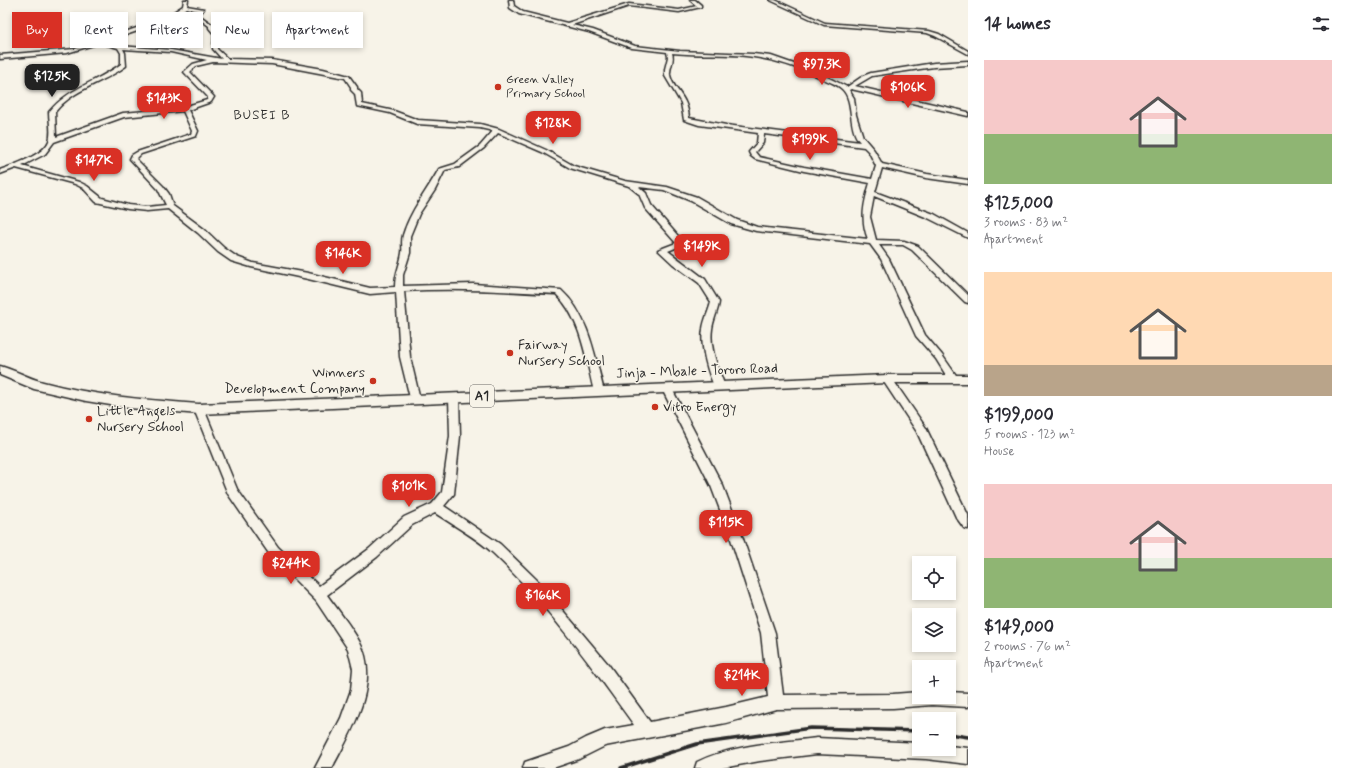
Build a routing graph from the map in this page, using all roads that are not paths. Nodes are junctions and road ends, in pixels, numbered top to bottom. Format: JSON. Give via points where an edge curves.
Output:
{"nodes":[{"id":1,"x":186,"y":0,"type":"edge"},
{"id":2,"x":510,"y":0,"type":"edge"},
{"id":3,"x":692,"y":0,"type":"edge"},
{"id":4,"x":772,"y":0,"type":"edge"},
{"id":5,"x":185,"y":7,"type":"junction"},
{"id":6,"x":567,"y":25,"type":"junction"},
{"id":7,"x":128,"y":33,"type":"edge"},
{"id":8,"x":79,"y":48,"type":"edge"},
{"id":9,"x":120,"y":48,"type":"edge"},
{"id":10,"x":128,"y":48,"type":"edge"},
{"id":11,"x":669,"y":51,"type":"junction"},
{"id":12,"x":968,"y":53,"type":"edge"},
{"id":13,"x":0,"y":57,"type":"edge"},
{"id":14,"x":214,"y":60,"type":"junction"},
{"id":15,"x":226,"y":60,"type":"junction"},
{"id":16,"x":968,"y":63,"type":"edge"},
{"id":17,"x":849,"y":88,"type":"junction"},
{"id":18,"x":184,"y":109,"type":"junction"},
{"id":19,"x":968,"y":114,"type":"edge"},
{"id":20,"x":497,"y":130,"type":"junction"},
{"id":21,"x":761,"y":131,"type":"junction"},
{"id":22,"x":52,"y":141,"type":"junction"},
{"id":23,"x":867,"y":145,"type":"junction"},
{"id":24,"x":16,"y":166,"type":"junction"},
{"id":25,"x":879,"y":166,"type":"junction"},
{"id":26,"x":1,"y":171,"type":"edge"},
{"id":27,"x":874,"y":182,"type":"junction"},
{"id":28,"x":968,"y":182,"type":"edge"},
{"id":29,"x":632,"y":185,"type":"junction"},
{"id":30,"x":871,"y":193,"type":"junction"},
{"id":31,"x":170,"y":207,"type":"junction"},
{"id":32,"x":968,"y":236,"type":"edge"},
{"id":33,"x":874,"y":242,"type":"junction"},
{"id":34,"x":399,"y":290,"type":"junction"},
{"id":35,"x":968,"y":300,"type":"edge"},
{"id":36,"x":0,"y":370,"type":"edge"},
{"id":37,"x":953,"y":378,"type":"junction"},
{"id":38,"x":886,"y":379,"type":"junction"},
{"id":39,"x":968,"y":379,"type":"edge"},
{"id":40,"x":720,"y":387,"type":"junction"},
{"id":41,"x":667,"y":389,"type":"junction"},
{"id":42,"x":599,"y":391,"type":"junction"},
{"id":43,"x":454,"y":398,"type":"junction"},
{"id":44,"x":415,"y":399,"type":"junction"},
{"id":45,"x":200,"y":409,"type":"junction"},
{"id":46,"x":436,"y":507,"type":"junction"},
{"id":47,"x":968,"y":524,"type":"edge"},
{"id":48,"x":318,"y":594,"type":"junction"},
{"id":49,"x":968,"y":700,"type":"edge"},
{"id":50,"x":776,"y":702,"type":"junction"},
{"id":51,"x":647,"y":730,"type":"junction"},
{"id":52,"x":968,"y":756,"type":"edge"},
{"id":53,"x":323,"y":768,"type":"edge"},
{"id":54,"x":531,"y":768,"type":"edge"},
{"id":55,"x":703,"y":768,"type":"edge"}],
"edges":[{"from":1,"to":5,"type":"street"},
{"from":2,"to":6,"type":"street","via":[[512,7],[521,13]]},
{"from":3,"to":6,"type":"street","via":[[700,6],[679,11],[629,5]]},
{"from":4,"to":12,"type":"street","via":[[824,24],[927,32]]},
{"from":5,"to":7,"type":"street","via":[[165,20]]},
{"from":5,"to":15,"type":"street","via":[[202,10],[196,15],[211,25],[216,34],[215,50]]},
{"from":6,"to":11,"type":"street","via":[[634,47]]},
{"from":8,"to":13,"type":"street","via":[[61,53]]},
{"from":9,"to":22,"type":"street","via":[[124,65],[68,95],[52,112]]},
{"from":10,"to":14,"type":"street","via":[[172,51]]},
{"from":11,"to":17,"type":"street","via":[[771,58]]},
{"from":11,"to":21,"type":"street","via":[[671,56],[667,72],[672,86],[684,104],[686,119]]},
{"from":14,"to":15,"type":"street"},
{"from":14,"to":18,"type":"street","via":[[188,69],[187,72],[211,97],[209,101]]},
{"from":15,"to":20,"type":"street","via":[[278,62],[329,72],[349,79],[358,93],[359,105],[392,112],[417,122]]},
{"from":16,"to":17,"type":"street","via":[[934,65],[871,75]]},
{"from":17,"to":19,"type":"street"},
{"from":17,"to":23,"type":"street","via":[[860,138]]},
{"from":18,"to":22,"type":"street","via":[[123,115]]},
{"from":18,"to":31,"type":"street","via":[[190,118],[194,135],[139,153],[132,159],[161,188],[170,200]]},
{"from":20,"to":29,"type":"street","via":[[572,167]]},
{"from":20,"to":34,"type":"street","via":[[482,147],[457,166],[442,169],[415,214],[406,236],[406,253],[399,276]]},
{"from":21,"to":23,"type":"street"},
{"from":21,"to":27,"type":"street","via":[[762,140],[752,152],[757,158]]},
{"from":22,"to":24,"type":"street","via":[[42,152]]},
{"from":23,"to":25,"type":"street"},
{"from":24,"to":26,"type":"street"},
{"from":24,"to":31,"type":"street","via":[[77,183],[99,200],[147,209]]},
{"from":25,"to":27,"type":"street"},
{"from":25,"to":28,"type":"street"},
{"from":27,"to":30,"type":"street"},
{"from":29,"to":33,"type":"street","via":[[665,188],[694,199],[734,222],[766,232]]},
{"from":29,"to":40,"type":"street","via":[[642,193],[648,206],[681,244],[662,250],[702,281],[716,302],[706,331],[710,357]]},
{"from":30,"to":32,"type":"street","via":[[931,216]]},
{"from":30,"to":33,"type":"street","via":[[866,216]]},
{"from":31,"to":34,"type":"street","via":[[234,259],[370,291]]},
{"from":33,"to":35,"type":"street","via":[[904,244],[915,248]]},
{"from":33,"to":37,"type":"street","via":[[885,259],[921,336]]},
{"from":34,"to":42,"type":"street","via":[[426,287],[486,287],[558,292],[572,306],[589,350]]},
{"from":34,"to":44,"type":"street","via":[[405,357]]},
{"from":36,"to":45,"type":"main road","name":"Jinja - Mbale - Tororo Road","number":"A1","via":[[39,386],[86,396],[129,403]]},
{"from":37,"to":38,"type":"main road","name":"Jinja - Mbale - Tororo Road","number":"A1"},
{"from":37,"to":39,"type":"main road","name":"Jinja - Mbale - Tororo Road","number":"A1"},
{"from":38,"to":40,"type":"main road","name":"Jinja - Mbale - Tororo Road","number":"A1"},
{"from":38,"to":47,"type":"street","via":[[922,431],[960,513]]},
{"from":40,"to":41,"type":"main road","name":"Jinja - Mbale - Tororo Road","number":"A1"},
{"from":41,"to":42,"type":"main road","name":"Jinja - Mbale - Tororo Road","number":"A1"},
{"from":41,"to":50,"type":"street","via":[[717,486],[736,536],[768,633]]},
{"from":42,"to":43,"type":"main road","name":"Jinja - Mbale - Tororo Road","number":"A1"},
{"from":43,"to":44,"type":"main road","name":"Jinja - Mbale - Tororo Road","number":"A1"},
{"from":43,"to":46,"type":"street","via":[[455,436],[448,494]]},
{"from":44,"to":45,"type":"main road","name":"Jinja - Mbale - Tororo Road","number":"A1"},
{"from":45,"to":48,"type":"street","via":[[232,491],[274,551]]},
{"from":46,"to":48,"type":"street","via":[[408,521],[373,553]]},
{"from":46,"to":51,"type":"street","via":[[496,548],[533,584],[603,669]]},
{"from":48,"to":53,"type":"street","via":[[354,646],[360,669],[358,690],[348,721]]},
{"from":49,"to":50,"type":"street","via":[[932,698]]},
{"from":50,"to":51,"type":"street","via":[[726,715]]},
{"from":51,"to":54,"type":"street","via":[[605,738]]},
{"from":52,"to":55,"type":"street","via":[[926,751],[817,746],[717,761]]}]}
